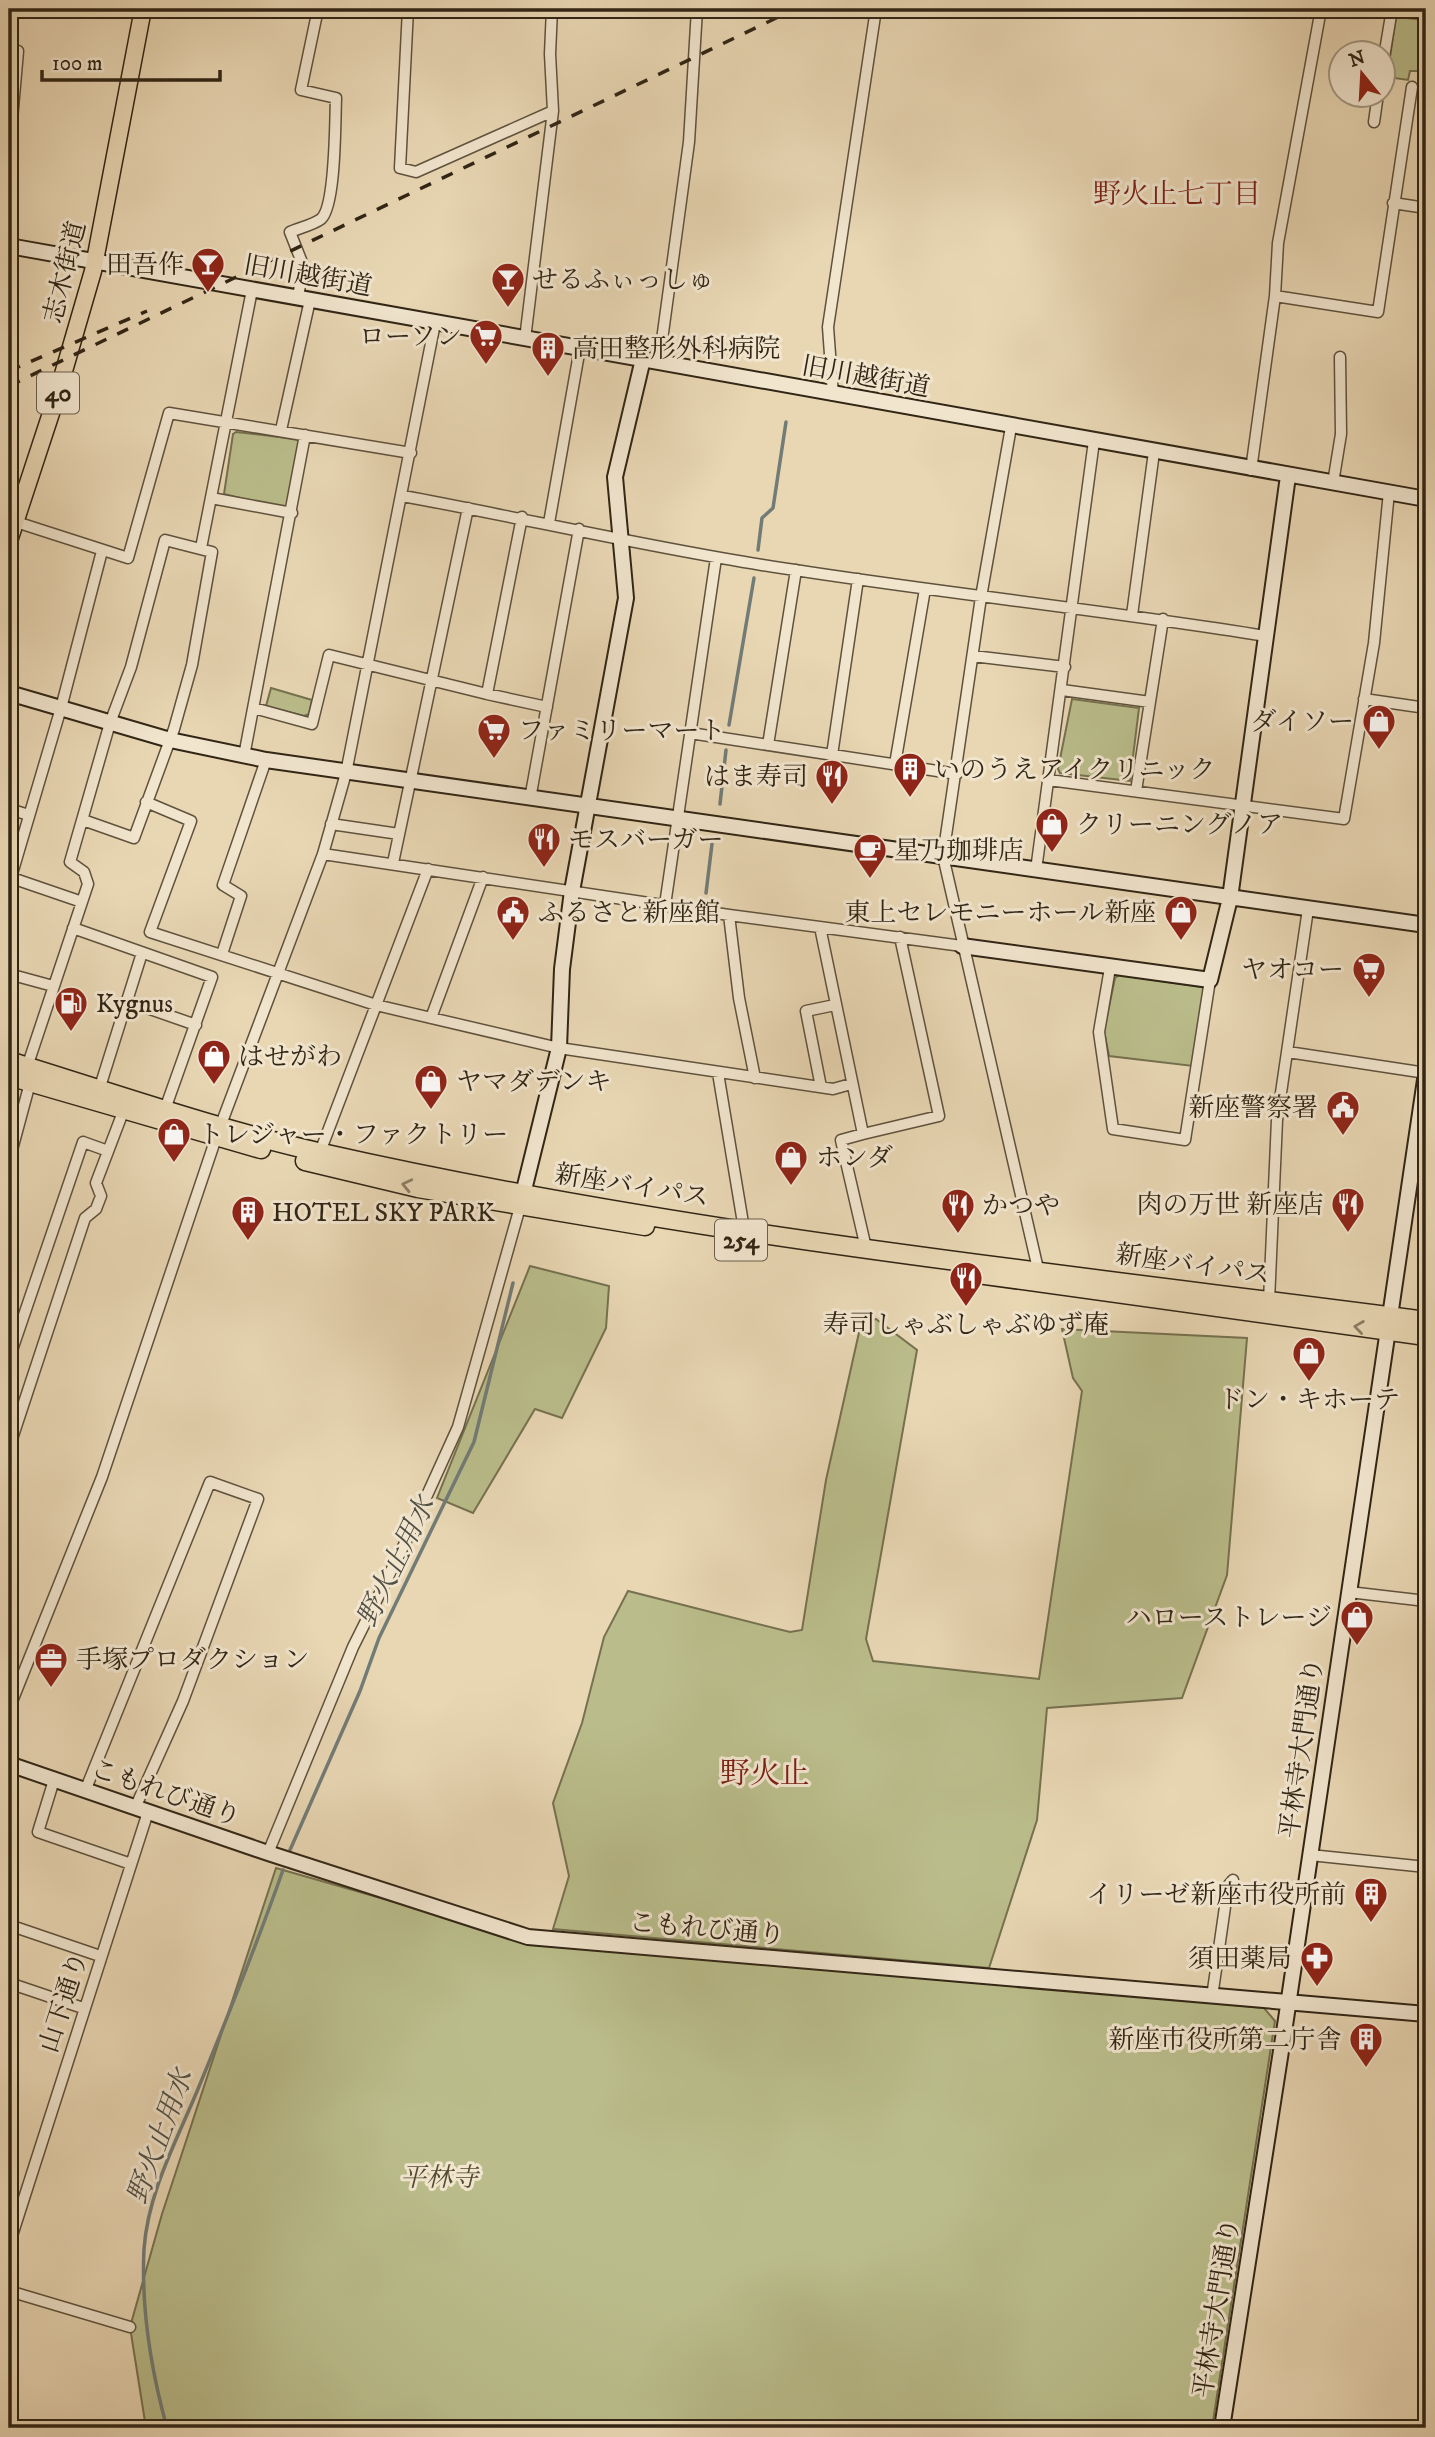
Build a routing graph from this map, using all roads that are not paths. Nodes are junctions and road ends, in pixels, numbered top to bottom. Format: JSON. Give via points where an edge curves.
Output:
{"nodes":[{"id":1,"x":143,"y":9,"type":"edge"},
{"id":2,"x":318,"y":9,"type":"edge"},
{"id":3,"x":408,"y":9,"type":"edge"},
{"id":4,"x":552,"y":9,"type":"edge"},
{"id":5,"x":697,"y":9,"type":"edge"},
{"id":6,"x":876,"y":9,"type":"edge"},
{"id":7,"x":1321,"y":9,"type":"edge"},
{"id":8,"x":1393,"y":9,"type":"edge"},
{"id":9,"x":1426,"y":14,"type":"edge"},
{"id":10,"x":1388,"y":38,"type":"edge"},
{"id":11,"x":18,"y":51,"type":"dead end"},
{"id":12,"x":1412,"y":87,"type":"dead end"},
{"id":13,"x":1376,"y":108,"type":"edge"},
{"id":14,"x":553,"y":111,"type":"junction"},
{"id":15,"x":1374,"y":122,"type":"dead end"},
{"id":16,"x":9,"y":154,"type":"edge"},
{"id":17,"x":1393,"y":203,"type":"junction"},
{"id":18,"x":1426,"y":208,"type":"edge"},
{"id":19,"x":10,"y":251,"type":"edge"},
{"id":20,"x":94,"y":262,"type":"junction"},
{"id":21,"x":252,"y":290,"type":"junction"},
{"id":22,"x":1275,"y":296,"type":"junction"},
{"id":23,"x":304,"y":299,"type":"junction"},
{"id":24,"x":435,"y":323,"type":"junction"},
{"id":25,"x":525,"y":339,"type":"junction"},
{"id":26,"x":580,"y":348,"type":"junction"},
{"id":27,"x":1339,"y":357,"type":"dead end"},
{"id":28,"x":643,"y":359,"type":"junction"},
{"id":29,"x":659,"y":362,"type":"junction"},
{"id":30,"x":833,"y":395,"type":"junction"},
{"id":31,"x":227,"y":422,"type":"junction"},
{"id":32,"x":1011,"y":427,"type":"junction"},
{"id":33,"x":281,"y":430,"type":"junction"},
{"id":34,"x":305,"y":435,"type":"junction"},
{"id":35,"x":1094,"y":442,"type":"junction"},
{"id":36,"x":1154,"y":452,"type":"junction"},
{"id":37,"x":411,"y":453,"type":"junction"},
{"id":38,"x":1251,"y":470,"type":"junction"},
{"id":39,"x":1289,"y":476,"type":"junction"},
{"id":40,"x":1333,"y":483,"type":"junction"},
{"id":41,"x":1389,"y":492,"type":"junction"},
{"id":42,"x":403,"y":496,"type":"junction"},
{"id":43,"x":211,"y":498,"type":"junction"},
{"id":44,"x":1426,"y":499,"type":"edge"},
{"id":45,"x":468,"y":508,"type":"junction"},
{"id":46,"x":292,"y":513,"type":"junction"},
{"id":47,"x":522,"y":517,"type":"junction"},
{"id":48,"x":12,"y":521,"type":"edge"},
{"id":49,"x":549,"y":523,"type":"junction"},
{"id":50,"x":579,"y":529,"type":"junction"},
{"id":51,"x":620,"y":538,"type":"junction"},
{"id":52,"x":9,"y":541,"type":"edge"},
{"id":53,"x":201,"y":548,"type":"junction"},
{"id":54,"x":103,"y":551,"type":"junction"},
{"id":55,"x":716,"y":558,"type":"junction"},
{"id":56,"x":796,"y":570,"type":"junction"},
{"id":57,"x":858,"y":579,"type":"junction"},
{"id":58,"x":925,"y":589,"type":"junction"},
{"id":59,"x":981,"y":597,"type":"junction"},
{"id":60,"x":1074,"y":606,"type":"junction"},
{"id":61,"x":1132,"y":615,"type":"junction"},
{"id":62,"x":1163,"y":620,"type":"junction"},
{"id":63,"x":1266,"y":636,"type":"junction"},
{"id":64,"x":973,"y":656,"type":"junction"},
{"id":65,"x":368,"y":666,"type":"junction"},
{"id":66,"x":1065,"y":667,"type":"junction"},
{"id":67,"x":431,"y":680,"type":"junction"},
{"id":68,"x":1062,"y":690,"type":"junction"},
{"id":69,"x":9,"y":693,"type":"edge"},
{"id":70,"x":487,"y":694,"type":"junction"},
{"id":71,"x":1364,"y":699,"type":"junction"},
{"id":72,"x":1150,"y":702,"type":"junction"},
{"id":73,"x":547,"y":707,"type":"junction"},
{"id":74,"x":61,"y":708,"type":"junction"},
{"id":75,"x":254,"y":708,"type":"junction"},
{"id":76,"x":1426,"y":708,"type":"edge"},
{"id":77,"x":110,"y":723,"type":"junction"},
{"id":78,"x":690,"y":733,"type":"junction"},
{"id":79,"x":170,"y":740,"type":"junction"},
{"id":80,"x":768,"y":745,"type":"junction"},
{"id":81,"x":832,"y":755,"type":"junction"},
{"id":82,"x":244,"y":756,"type":"junction"},
{"id":83,"x":266,"y":760,"type":"junction"},
{"id":84,"x":895,"y":764,"type":"junction"},
{"id":85,"x":346,"y":773,"type":"junction"},
{"id":86,"x":957,"y":774,"type":"junction"},
{"id":87,"x":1048,"y":780,"type":"junction"},
{"id":88,"x":412,"y":782,"type":"junction"},
{"id":89,"x":1136,"y":791,"type":"junction"},
{"id":90,"x":530,"y":799,"type":"junction"},
{"id":91,"x":146,"y":803,"type":"junction"},
{"id":92,"x":588,"y":806,"type":"junction"},
{"id":93,"x":1242,"y":806,"type":"junction"},
{"id":94,"x":9,"y":809,"type":"edge"},
{"id":95,"x":29,"y":815,"type":"junction"},
{"id":96,"x":83,"y":820,"type":"junction"},
{"id":97,"x":678,"y":820,"type":"junction"},
{"id":98,"x":331,"y":824,"type":"junction"},
{"id":99,"x":399,"y":834,"type":"junction"},
{"id":100,"x":323,"y":854,"type":"junction"},
{"id":101,"x":943,"y":856,"type":"junction"},
{"id":102,"x":393,"y":863,"type":"junction"},
{"id":103,"x":428,"y":869,"type":"junction"},
{"id":104,"x":1036,"y":870,"type":"junction"},
{"id":105,"x":483,"y":877,"type":"junction"},
{"id":106,"x":10,"y":880,"type":"edge"},
{"id":107,"x":572,"y":891,"type":"junction"},
{"id":108,"x":1230,"y":898,"type":"junction"},
{"id":109,"x":82,"y":902,"type":"junction"},
{"id":110,"x":665,"y":905,"type":"junction"},
{"id":111,"x":1308,"y":909,"type":"junction"},
{"id":112,"x":729,"y":915,"type":"junction"},
{"id":113,"x":1426,"y":925,"type":"edge"},
{"id":114,"x":74,"y":928,"type":"junction"},
{"id":115,"x":820,"y":928,"type":"junction"},
{"id":116,"x":900,"y":937,"type":"junction"},
{"id":117,"x":962,"y":946,"type":"junction"},
{"id":118,"x":142,"y":953,"type":"junction"},
{"id":119,"x":222,"y":954,"type":"junction"},
{"id":120,"x":1110,"y":968,"type":"junction"},
{"id":121,"x":9,"y":974,"type":"edge"},
{"id":122,"x":279,"y":975,"type":"junction"},
{"id":123,"x":1210,"y":980,"type":"junction"},
{"id":124,"x":53,"y":986,"type":"junction"},
{"id":125,"x":127,"y":1001,"type":"junction"},
{"id":126,"x":376,"y":1005,"type":"junction"},
{"id":127,"x":835,"y":1005,"type":"junction"},
{"id":128,"x":431,"y":1018,"type":"junction"},
{"id":129,"x":196,"y":1025,"type":"junction"},
{"id":130,"x":559,"y":1048,"type":"junction"},
{"id":131,"x":1288,"y":1052,"type":"junction"},
{"id":132,"x":9,"y":1061,"type":"edge"},
{"id":133,"x":719,"y":1073,"type":"junction"},
{"id":134,"x":1426,"y":1073,"type":"edge"},
{"id":135,"x":29,"y":1075,"type":"junction"},
{"id":136,"x":9,"y":1076,"type":"edge"},
{"id":137,"x":755,"y":1078,"type":"junction"},
{"id":138,"x":852,"y":1084,"type":"junction"},
{"id":139,"x":821,"y":1087,"type":"junction"},
{"id":140,"x":99,"y":1090,"type":"junction"},
{"id":141,"x":123,"y":1112,"type":"junction"},
{"id":142,"x":162,"y":1116,"type":"junction"},
{"id":143,"x":218,"y":1132,"type":"junction"},
{"id":144,"x":863,"y":1134,"type":"junction"},
{"id":145,"x":108,"y":1151,"type":"junction"},
{"id":146,"x":320,"y":1152,"type":"junction"},
{"id":147,"x":9,"y":1161,"type":"edge"},
{"id":148,"x":521,"y":1201,"type":"junction"},
{"id":149,"x":744,"y":1229,"type":"junction"},
{"id":150,"x":866,"y":1248,"type":"junction"},
{"id":151,"x":1038,"y":1269,"type":"junction"},
{"id":152,"x":1269,"y":1301,"type":"junction"},
{"id":153,"x":1426,"y":1321,"type":"edge"},
{"id":154,"x":1389,"y":1324,"type":"junction"},
{"id":155,"x":1426,"y":1336,"type":"edge"},
{"id":156,"x":9,"y":1359,"type":"edge"},
{"id":157,"x":9,"y":1448,"type":"edge"},
{"id":158,"x":1349,"y":1592,"type":"junction"},
{"id":159,"x":1426,"y":1601,"type":"edge"},
{"id":160,"x":9,"y":1709,"type":"edge"},
{"id":161,"x":9,"y":1764,"type":"edge"},
{"id":162,"x":54,"y":1780,"type":"junction"},
{"id":163,"x":85,"y":1791,"type":"junction"},
{"id":164,"x":142,"y":1810,"type":"junction"},
{"id":165,"x":268,"y":1853,"type":"junction"},
{"id":166,"x":1310,"y":1855,"type":"junction"},
{"id":167,"x":131,"y":1864,"type":"junction"},
{"id":168,"x":1426,"y":1867,"type":"edge"},
{"id":169,"x":1233,"y":1880,"type":"dead end"},
{"id":170,"x":9,"y":1925,"type":"edge"},
{"id":171,"x":100,"y":1956,"type":"junction"},
{"id":172,"x":9,"y":1983,"type":"edge"},
{"id":173,"x":1212,"y":1997,"type":"junction"},
{"id":174,"x":1288,"y":2004,"type":"junction"},
{"id":175,"x":83,"y":2008,"type":"junction"},
{"id":176,"x":1426,"y":2014,"type":"edge"},
{"id":177,"x":9,"y":2245,"type":"edge"},
{"id":178,"x":9,"y":2291,"type":"edge"},
{"id":179,"x":130,"y":2327,"type":"dead end"},
{"id":180,"x":1222,"y":2428,"type":"edge"}],
"edges":[{"from":1,"to":20,"type":"main road","name":"志木街道","number":"40"},
{"from":2,"to":23,"type":"street","via":[[300,90],[336,98],[328,209],[321,218],[290,232],[303,265]]},
{"from":3,"to":14,"type":"street","via":[[400,168],[416,172]]},
{"from":4,"to":14,"type":"street"},
{"from":5,"to":29,"type":"street","via":[[689,142]]},
{"from":6,"to":30,"type":"street","via":[[828,327]]},
{"from":7,"to":22,"type":"street","via":[[1279,243]]},
{"from":8,"to":9,"type":"street"},
{"from":8,"to":10,"type":"street"},
{"from":11,"to":16,"type":"street"},
{"from":12,"to":17,"type":"street"},
{"from":13,"to":15,"type":"street"},
{"from":14,"to":25,"type":"street"},
{"from":17,"to":18,"type":"street"},
{"from":17,"to":22,"type":"street","via":[[1378,312]]},
{"from":19,"to":20,"type":"street","name":"旧川越街道"},
{"from":20,"to":21,"type":"street","name":"旧川越街道"},
{"from":20,"to":48,"type":"main road","name":"志木街道","number":"40","via":[[57,395]]},
{"from":21,"to":23,"type":"street","name":"旧川越街道"},
{"from":21,"to":31,"type":"street"},
{"from":22,"to":38,"type":"street"},
{"from":23,"to":24,"type":"street","name":"旧川越街道"},
{"from":23,"to":33,"type":"street"},
{"from":24,"to":25,"type":"street","name":"旧川越街道"},
{"from":24,"to":37,"type":"street"},
{"from":25,"to":26,"type":"street","name":"旧川越街道"},
{"from":26,"to":28,"type":"street","name":"旧川越街道"},
{"from":26,"to":49,"type":"street"},
{"from":27,"to":40,"type":"street","via":[[1341,435]]},
{"from":28,"to":29,"type":"street","name":"旧川越街道"},
{"from":28,"to":51,"type":"street","via":[[615,477]]},
{"from":29,"to":30,"type":"street","name":"旧川越街道"},
{"from":30,"to":32,"type":"street","name":"旧川越街道"},
{"from":31,"to":33,"type":"street"},
{"from":31,"to":43,"type":"street"},
{"from":31,"to":54,"type":"street","via":[[169,413],[128,558]]},
{"from":32,"to":35,"type":"street","name":"旧川越街道"},
{"from":32,"to":59,"type":"street"},
{"from":33,"to":34,"type":"street"},
{"from":34,"to":37,"type":"street"},
{"from":34,"to":46,"type":"street"},
{"from":35,"to":36,"type":"street","name":"旧川越街道"},
{"from":35,"to":60,"type":"street"},
{"from":36,"to":38,"type":"street","name":"旧川越街道"},
{"from":36,"to":61,"type":"street"},
{"from":37,"to":42,"type":"street"},
{"from":38,"to":39,"type":"street","name":"旧川越街道"},
{"from":39,"to":40,"type":"street","name":"旧川越街道"},
{"from":39,"to":63,"type":"street"},
{"from":40,"to":41,"type":"street","name":"旧川越街道"},
{"from":41,"to":44,"type":"street","name":"旧川越街道"},
{"from":41,"to":71,"type":"street"},
{"from":42,"to":45,"type":"street"},
{"from":42,"to":65,"type":"street"},
{"from":43,"to":46,"type":"street"},
{"from":43,"to":53,"type":"street"},
{"from":45,"to":47,"type":"street"},
{"from":45,"to":67,"type":"street"},
{"from":46,"to":75,"type":"street"},
{"from":47,"to":49,"type":"street"},
{"from":47,"to":70,"type":"street"},
{"from":48,"to":52,"type":"main road","name":"志木街道","number":"40"},
{"from":48,"to":54,"type":"street"},
{"from":49,"to":50,"type":"street"},
{"from":50,"to":51,"type":"street"},
{"from":50,"to":73,"type":"street"},
{"from":51,"to":55,"type":"street"},
{"from":51,"to":92,"type":"street","via":[[626,598]]},
{"from":53,"to":77,"type":"street","via":[[165,540],[131,667]]},
{"from":53,"to":79,"type":"street","via":[[212,552],[192,665]]},
{"from":54,"to":74,"type":"street"},
{"from":55,"to":56,"type":"street"},
{"from":55,"to":78,"type":"street"},
{"from":56,"to":57,"type":"street"},
{"from":56,"to":80,"type":"street"},
{"from":57,"to":58,"type":"street"},
{"from":57,"to":81,"type":"street"},
{"from":58,"to":59,"type":"street"},
{"from":58,"to":84,"type":"street"},
{"from":59,"to":60,"type":"street"},
{"from":59,"to":64,"type":"street"},
{"from":60,"to":61,"type":"street"},
{"from":60,"to":66,"type":"street"},
{"from":61,"to":62,"type":"street"},
{"from":62,"to":63,"type":"street"},
{"from":62,"to":72,"type":"street"},
{"from":63,"to":93,"type":"street"},
{"from":64,"to":66,"type":"street"},
{"from":64,"to":86,"type":"street"},
{"from":65,"to":67,"type":"street"},
{"from":65,"to":75,"type":"street","via":[[329,654],[312,724]]},
{"from":65,"to":85,"type":"street"},
{"from":66,"to":68,"type":"street"},
{"from":67,"to":70,"type":"street"},
{"from":67,"to":88,"type":"street"},
{"from":68,"to":72,"type":"street"},
{"from":68,"to":87,"type":"street"},
{"from":69,"to":74,"type":"street"},
{"from":70,"to":73,"type":"street"},
{"from":71,"to":76,"type":"street"},
{"from":71,"to":93,"type":"street","via":[[1344,819]]},
{"from":72,"to":89,"type":"street"},
{"from":73,"to":90,"type":"street"},
{"from":74,"to":77,"type":"street"},
{"from":74,"to":95,"type":"street"},
{"from":75,"to":82,"type":"street"},
{"from":77,"to":79,"type":"street"},
{"from":77,"to":96,"type":"street"},
{"from":78,"to":80,"type":"street"},
{"from":78,"to":97,"type":"street"},
{"from":79,"to":82,"type":"street"},
{"from":79,"to":91,"type":"street"},
{"from":80,"to":81,"type":"street"},
{"from":81,"to":84,"type":"street"},
{"from":82,"to":83,"type":"street"},
{"from":83,"to":85,"type":"street"},
{"from":83,"to":119,"type":"street","via":[[223,885],[241,896]]},
{"from":84,"to":86,"type":"street"},
{"from":85,"to":88,"type":"street"},
{"from":85,"to":98,"type":"street"},
{"from":86,"to":101,"type":"street"},
{"from":87,"to":89,"type":"street"},
{"from":87,"to":104,"type":"street"},
{"from":88,"to":90,"type":"street"},
{"from":88,"to":99,"type":"street"},
{"from":89,"to":93,"type":"street"},
{"from":90,"to":92,"type":"street"},
{"from":91,"to":96,"type":"street","via":[[134,838]]},
{"from":91,"to":119,"type":"street","via":[[191,821],[150,932]]},
{"from":92,"to":97,"type":"street"},
{"from":92,"to":107,"type":"street"},
{"from":93,"to":108,"type":"street"},
{"from":94,"to":95,"type":"street"},
{"from":95,"to":106,"type":"street"},
{"from":96,"to":109,"type":"street","via":[[70,862],[84,872],[89,884]]},
{"from":97,"to":101,"type":"street"},
{"from":97,"to":110,"type":"street"},
{"from":98,"to":99,"type":"street"},
{"from":98,"to":100,"type":"street"},
{"from":99,"to":102,"type":"street"},
{"from":100,"to":102,"type":"street"},
{"from":100,"to":122,"type":"street"},
{"from":101,"to":104,"type":"street"},
{"from":101,"to":117,"type":"street"},
{"from":102,"to":103,"type":"street"},
{"from":103,"to":105,"type":"street"},
{"from":103,"to":126,"type":"street"},
{"from":104,"to":108,"type":"street"},
{"from":105,"to":107,"type":"street"},
{"from":105,"to":128,"type":"street"},
{"from":106,"to":109,"type":"street"},
{"from":107,"to":110,"type":"street"},
{"from":107,"to":130,"type":"street","via":[[562,969]]},
{"from":108,"to":111,"type":"street"},
{"from":108,"to":123,"type":"street"},
{"from":109,"to":114,"type":"street"},
{"from":110,"to":112,"type":"street"},
{"from":111,"to":113,"type":"street"},
{"from":111,"to":131,"type":"street"},
{"from":112,"to":115,"type":"street"},
{"from":112,"to":137,"type":"street"},
{"from":114,"to":118,"type":"street"},
{"from":114,"to":124,"type":"street"},
{"from":115,"to":116,"type":"street"},
{"from":115,"to":127,"type":"street"},
{"from":116,"to":117,"type":"street"},
{"from":116,"to":144,"type":"street","via":[[939,1116]]},
{"from":117,"to":120,"type":"street"},
{"from":117,"to":151,"type":"street"},
{"from":118,"to":125,"type":"street"},
{"from":118,"to":129,"type":"street","via":[[212,977]]},
{"from":119,"to":122,"type":"street"},
{"from":120,"to":123,"type":"street"},
{"from":120,"to":123,"type":"street","via":[[1099,1032],[1113,1129],[1185,1140]]},
{"from":121,"to":124,"type":"street"},
{"from":122,"to":126,"type":"street"},
{"from":122,"to":143,"type":"street"},
{"from":124,"to":135,"type":"street"},
{"from":125,"to":129,"type":"street"},
{"from":125,"to":140,"type":"street"},
{"from":126,"to":128,"type":"street"},
{"from":126,"to":146,"type":"street"},
{"from":127,"to":138,"type":"street"},
{"from":127,"to":139,"type":"street","via":[[806,1011]]},
{"from":128,"to":130,"type":"street"},
{"from":129,"to":142,"type":"street"},
{"from":130,"to":133,"type":"street"},
{"from":130,"to":148,"type":"street"},
{"from":131,"to":134,"type":"street"},
{"from":131,"to":152,"type":"street","via":[[1277,1120]]},
{"from":132,"to":135,"type":"highway","name":"新座バイパス","number":"254"},
{"from":133,"to":137,"type":"street"},
{"from":133,"to":149,"type":"street"},
{"from":134,"to":154,"type":"street","name":"平林寺大門通り"},
{"from":135,"to":136,"type":"highway","name":"新座バイパス","number":"254"},
{"from":135,"to":140,"type":"highway","name":"新座バイパス","number":"254"},
{"from":135,"to":141,"type":"highway","name":"新座バイパス","number":"254"},
{"from":135,"to":147,"type":"street"},
{"from":137,"to":139,"type":"street"},
{"from":138,"to":139,"type":"street"},
{"from":138,"to":144,"type":"street"},
{"from":140,"to":142,"type":"highway","name":"新座バイパス","number":"254"},
{"from":141,"to":142,"type":"highway","name":"新座バイパス","number":"254"},
{"from":141,"to":145,"type":"street"},
{"from":142,"to":143,"type":"highway","name":"新座バイパス","number":"254"},
{"from":143,"to":146,"type":"highway","name":"新座バイパス","number":"254"},
{"from":148,"to":143,"type":"highway","name":"新座バイパス","number":"254","one_way":true,"via":[[418,1188]]},
{"from":143,"to":160,"type":"street","via":[[102,1477]]},
{"from":144,"to":150,"type":"street","via":[[841,1140]]},
{"from":145,"to":156,"type":"street","via":[[83,1142]]},
{"from":145,"to":157,"type":"street","via":[[96,1183],[102,1196],[85,1218]]},
{"from":146,"to":148,"type":"highway","name":"新座バイパス","number":"254"},
{"from":148,"to":149,"type":"highway","name":"新座バイパス","number":"254"},
{"from":154,"to":148,"type":"highway","name":"新座バイパス","number":"254","one_way":true},
{"from":148,"to":165,"type":"street","via":[[458,1427],[352,1647]]},
{"from":149,"to":150,"type":"highway","name":"新座バイパス","number":"254"},
{"from":150,"to":151,"type":"highway","name":"新座バイパス","number":"254"},
{"from":151,"to":152,"type":"highway","name":"新座バイパス","number":"254"},
{"from":152,"to":154,"type":"highway","name":"新座バイパス","number":"254"},
{"from":153,"to":154,"type":"highway","name":"新座バイパス","number":"254"},
{"from":154,"to":155,"type":"highway","name":"新座バイパス","number":"254"},
{"from":154,"to":158,"type":"street","name":"平林寺大門通り"},
{"from":158,"to":159,"type":"street"},
{"from":158,"to":166,"type":"street","name":"平林寺大門通り"},
{"from":161,"to":162,"type":"street","name":"こもれび通り"},
{"from":162,"to":163,"type":"street","name":"こもれび通り"},
{"from":162,"to":167,"type":"street","via":[[38,1832]]},
{"from":163,"to":164,"type":"street","name":"こもれび通り"},
{"from":163,"to":164,"type":"street","name":"山下通り","via":[[210,1482],[258,1499]]},
{"from":164,"to":165,"type":"street","name":"こもれび通り"},
{"from":164,"to":167,"type":"street","name":"山下通り"},
{"from":165,"to":173,"type":"street","name":"こもれび通り","via":[[528,1937]]},
{"from":166,"to":168,"type":"street"},
{"from":166,"to":174,"type":"street","name":"平林寺大門通り"},
{"from":167,"to":171,"type":"street","name":"山下通り"},
{"from":169,"to":173,"type":"street","via":[[1228,1886]]},
{"from":170,"to":171,"type":"street"},
{"from":171,"to":175,"type":"street","name":"山下通り"},
{"from":172,"to":175,"type":"street"},
{"from":173,"to":174,"type":"street","name":"こもれび通り"},
{"from":174,"to":176,"type":"street","name":"こもれび通り"},
{"from":174,"to":180,"type":"street","name":"平林寺大門通り"},
{"from":175,"to":177,"type":"street","name":"山下通り"},
{"from":178,"to":179,"type":"street"}]}
